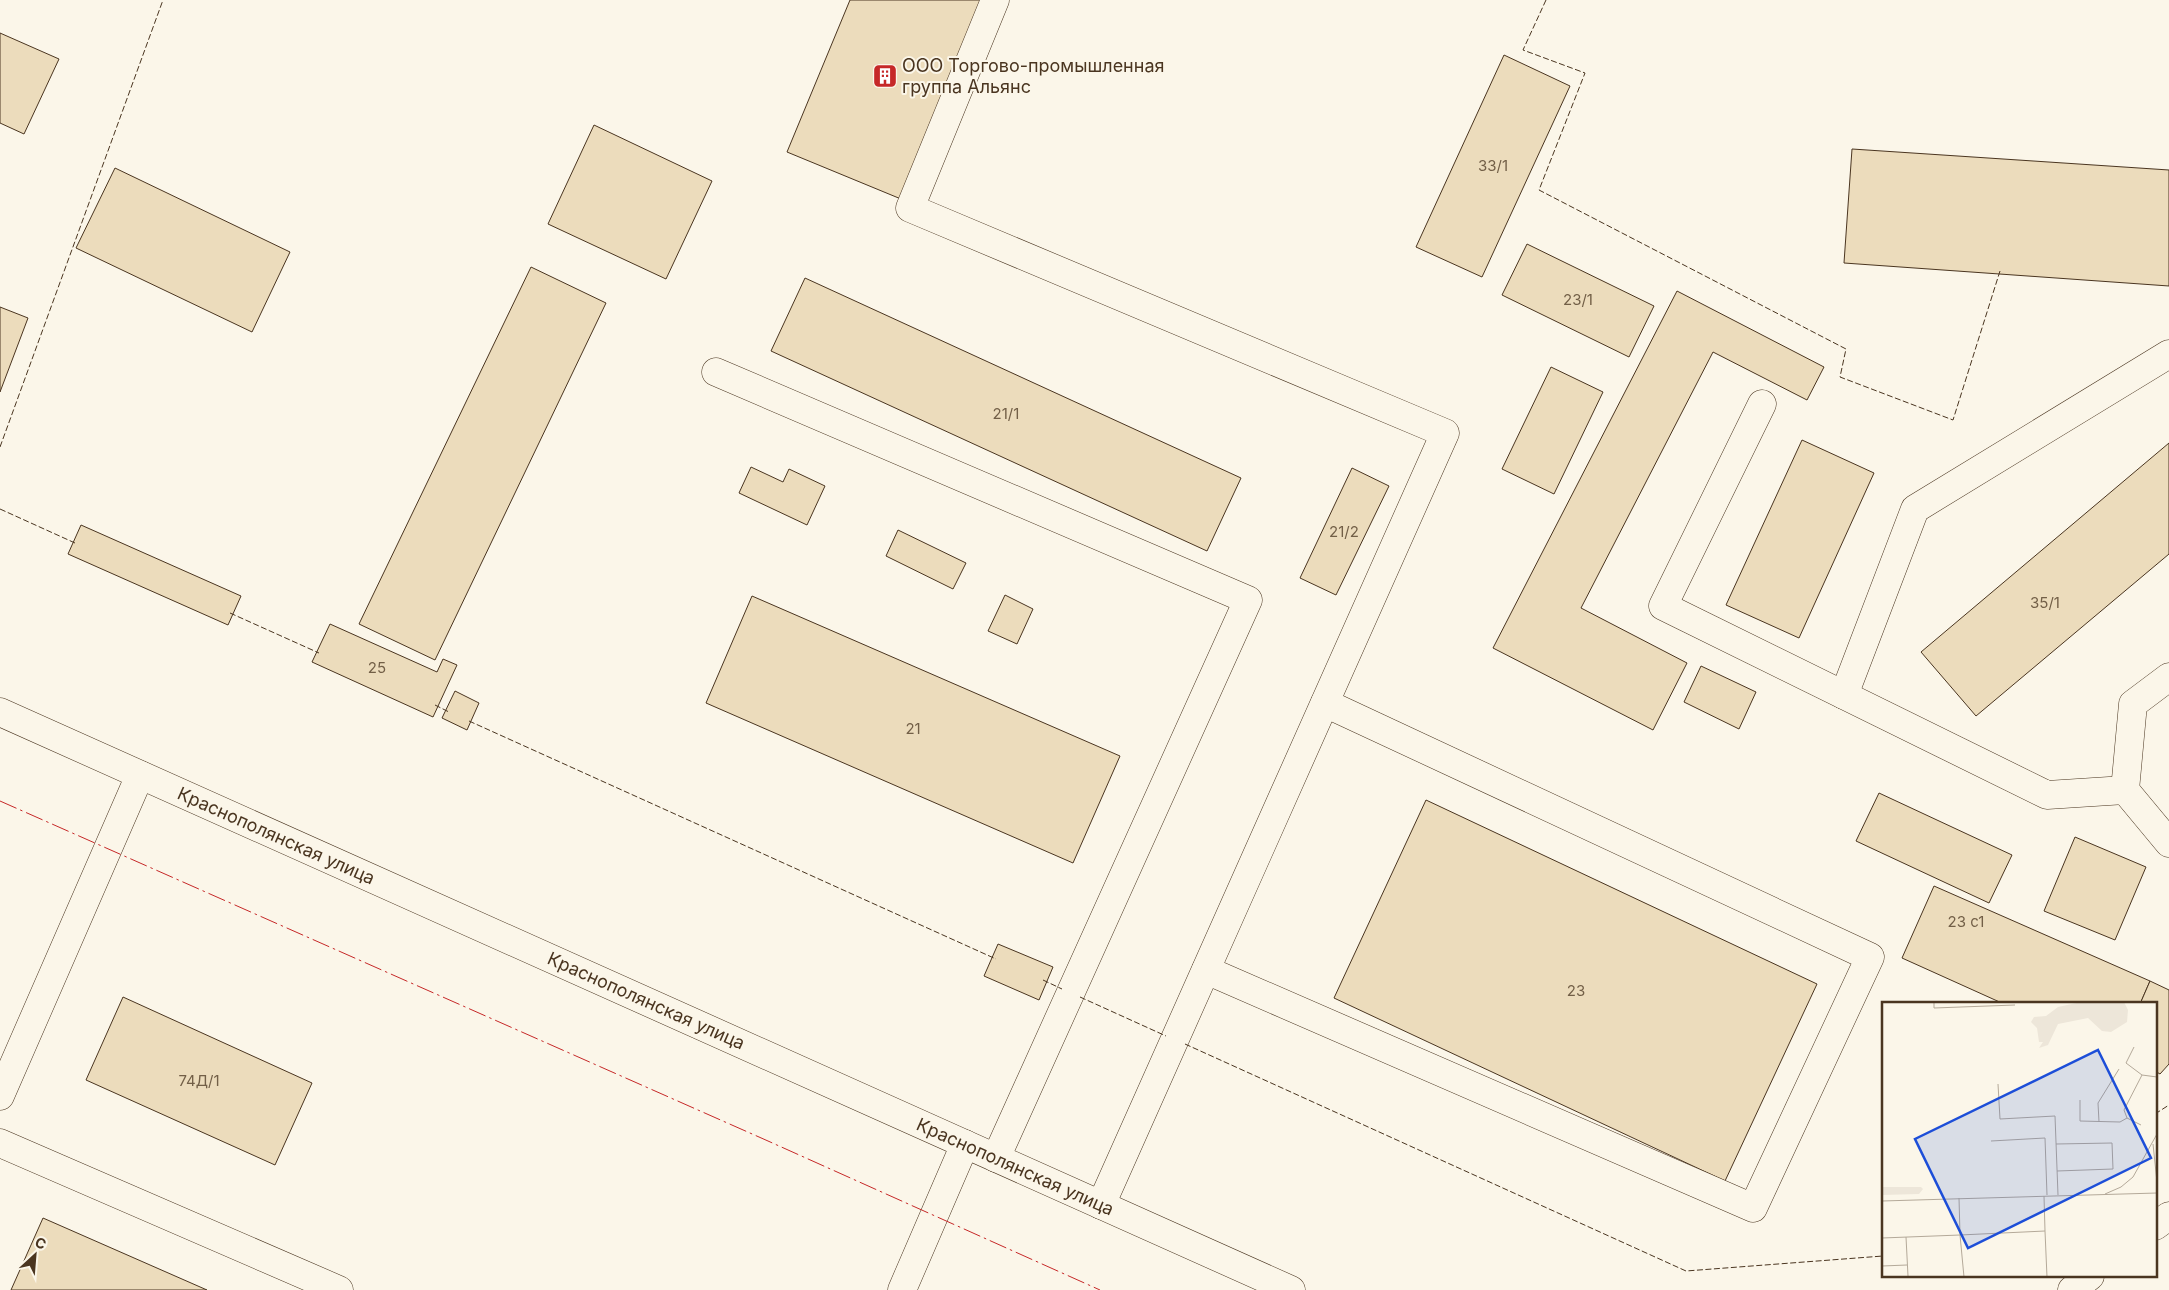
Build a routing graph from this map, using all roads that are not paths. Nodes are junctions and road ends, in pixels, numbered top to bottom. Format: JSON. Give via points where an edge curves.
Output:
{"nodes":[{"id":1,"x":996,"y":0,"type":"edge"},
{"id":2,"x":2169,"y":354,"type":"edge"},
{"id":3,"x":716,"y":372,"type":"dead end"},
{"id":4,"x":1762,"y":404,"type":"dead end"},
{"id":5,"x":2169,"y":677,"type":"edge"},
{"id":6,"x":1844,"y":695,"type":"junction"},
{"id":7,"x":1325,"y":702,"type":"junction"},
{"id":8,"x":0,"y":712,"type":"edge"},
{"id":9,"x":140,"y":775,"type":"junction"},
{"id":10,"x":2125,"y":790,"type":"junction"},
{"id":11,"x":2169,"y":843,"type":"edge"},
{"id":12,"x":1206,"y":970,"type":"junction"},
{"id":13,"x":0,"y":1096,"type":"edge"},
{"id":14,"x":0,"y":1144,"type":"edge"},
{"id":15,"x":966,"y":1144,"type":"junction"},
{"id":16,"x":996,"y":1158,"type":"junction"},
{"id":17,"x":1101,"y":1205,"type":"junction"},
{"id":18,"x":2169,"y":1216,"type":"edge"},
{"id":19,"x":2156,"y":1225,"type":"edge"},
{"id":20,"x":2087,"y":1278,"type":"edge"},
{"id":21,"x":339,"y":1290,"type":"edge"},
{"id":22,"x":902,"y":1290,"type":"edge"},
{"id":23,"x":1291,"y":1290,"type":"edge"},
{"id":24,"x":2072,"y":1290,"type":"edge"}],
"edges":[{"from":1,"to":7,"type":"main road","via":[[910,208],[1445,433]]},
{"from":2,"to":6,"type":"main road","via":[[1915,509]]},
{"from":3,"to":16,"type":"main road","via":[[1248,600]]},
{"from":4,"to":6,"type":"main road","via":[[1663,606]]},
{"from":5,"to":10,"type":"main road","via":[[2133,704]]},
{"from":6,"to":10,"type":"main road","via":[[2047,795]]},
{"from":7,"to":12,"type":"main road"},
{"from":7,"to":12,"type":"main road","via":[[1870,958],[1753,1208]]},
{"from":8,"to":9,"type":"main road","name":"Краснополянская улица"},
{"from":9,"to":13,"type":"main road"},
{"from":9,"to":15,"type":"main road","name":"Краснополянская улица"},
{"from":10,"to":11,"type":"main road"},
{"from":12,"to":17,"type":"main road"},
{"from":14,"to":21,"type":"main road"},
{"from":15,"to":16,"type":"main road","name":"Краснополянская улица"},
{"from":15,"to":22,"type":"main road"},
{"from":16,"to":17,"type":"main road","name":"Краснополянская улица"},
{"from":17,"to":23,"type":"main road","name":"Краснополянская улица"},
{"from":18,"to":19,"type":"main road"},
{"from":20,"to":24,"type":"main road"}]}
